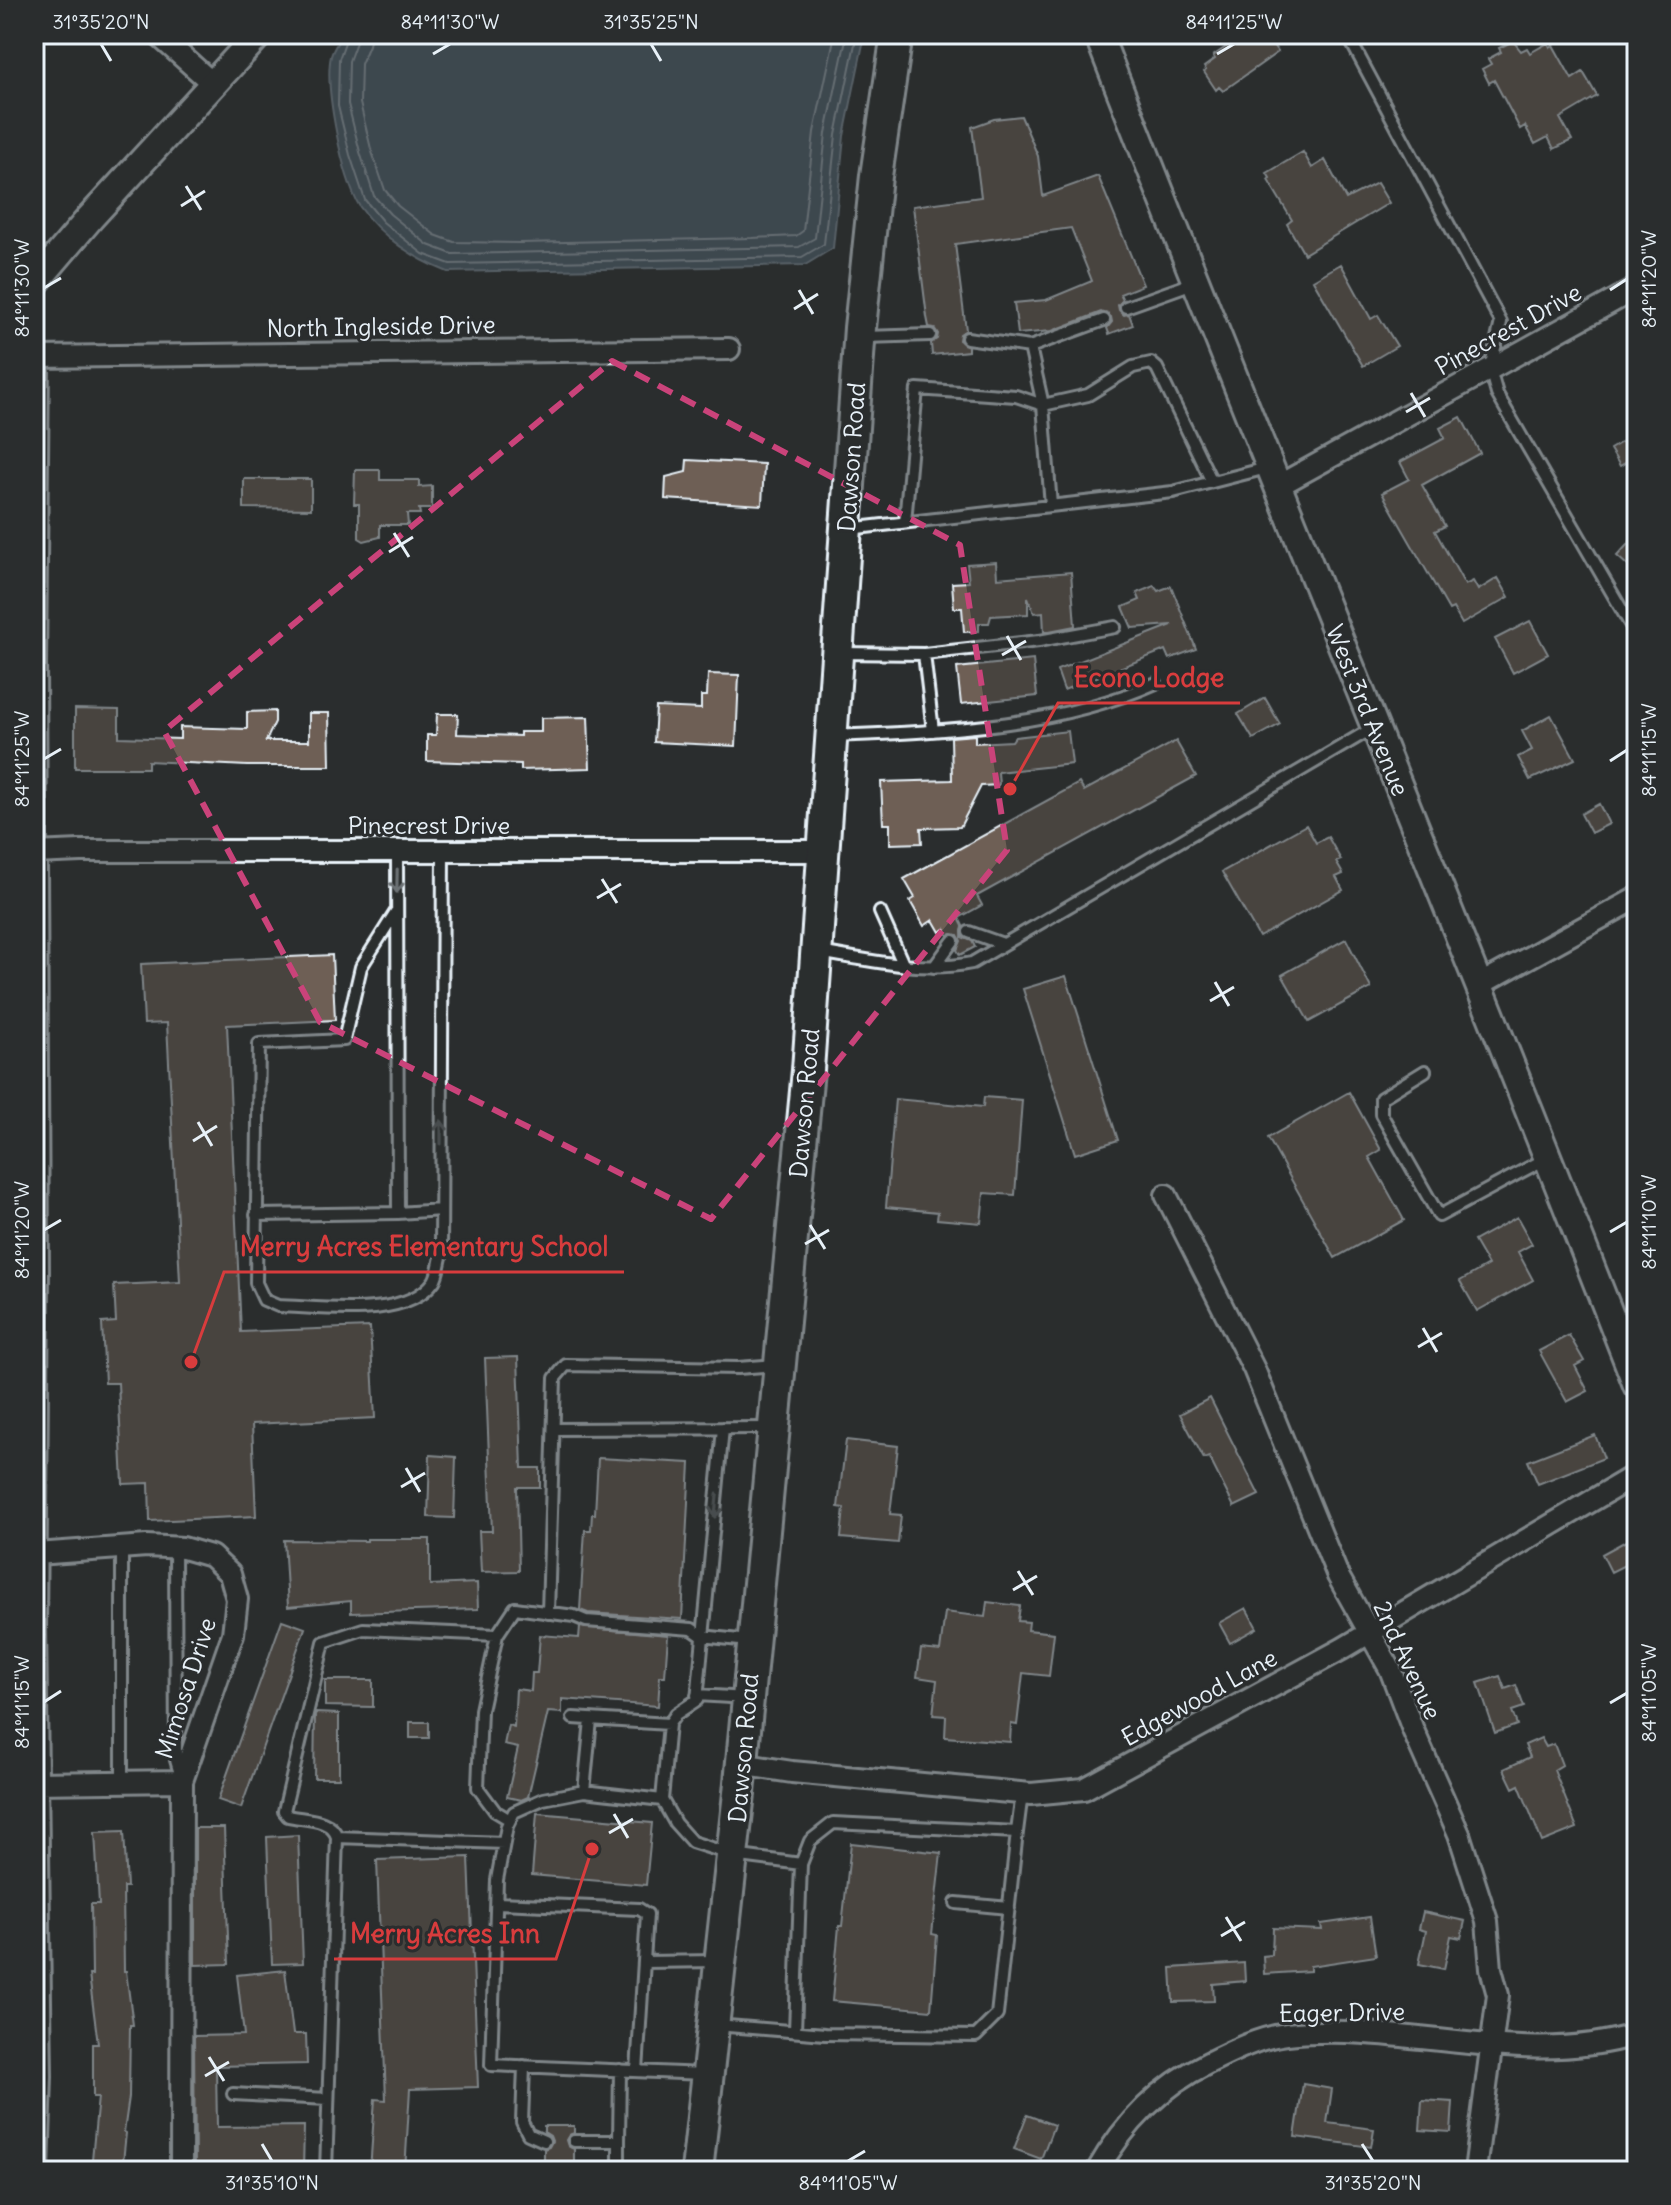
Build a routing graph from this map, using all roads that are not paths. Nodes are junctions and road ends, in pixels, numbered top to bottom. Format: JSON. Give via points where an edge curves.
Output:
{"nodes":[{"id":1,"x":157,"y":34,"type":"edge"},
{"id":2,"x":259,"y":34,"type":"edge"},
{"id":3,"x":897,"y":34,"type":"edge"},
{"id":4,"x":1098,"y":34,"type":"edge"},
{"id":5,"x":1347,"y":34,"type":"edge"},
{"id":6,"x":212,"y":83,"type":"junction"},
{"id":7,"x":1196,"y":282,"type":"junction"},
{"id":8,"x":34,"y":284,"type":"edge"},
{"id":9,"x":1637,"y":288,"type":"edge"},
{"id":10,"x":1126,"y":307,"type":"dead end"},
{"id":11,"x":1104,"y":320,"type":"dead end"},
{"id":12,"x":930,"y":335,"type":"dead end"},
{"id":13,"x":860,"y":337,"type":"junction"},
{"id":14,"x":967,"y":338,"type":"dead end"},
{"id":15,"x":1030,"y":347,"type":"junction"},
{"id":16,"x":729,"y":349,"type":"dead end"},
{"id":17,"x":36,"y":357,"type":"edge"},
{"id":18,"x":1490,"y":369,"type":"junction"},
{"id":19,"x":1043,"y":405,"type":"junction"},
{"id":20,"x":1274,"y":477,"type":"junction"},
{"id":21,"x":1212,"y":482,"type":"junction"},
{"id":22,"x":1051,"y":506,"type":"junction"},
{"id":23,"x":905,"y":522,"type":"junction"},
{"id":24,"x":846,"y":529,"type":"junction"},
{"id":25,"x":1115,"y":627,"type":"dead end"},
{"id":26,"x":1637,"y":636,"type":"edge"},
{"id":27,"x":837,"y":653,"type":"junction"},
{"id":28,"x":924,"y":654,"type":"junction"},
{"id":29,"x":1156,"y":683,"type":"dead end"},
{"id":30,"x":1375,"y":727,"type":"junction"},
{"id":31,"x":933,"y":731,"type":"junction"},
{"id":32,"x":831,"y":736,"type":"junction"},
{"id":33,"x":397,"y":851,"type":"junction"},
{"id":34,"x":443,"y":851,"type":"junction"},
{"id":35,"x":823,"y":851,"type":"junction"},
{"id":36,"x":35,"y":853,"type":"edge"},
{"id":37,"x":1637,"y":898,"type":"edge"},
{"id":38,"x":397,"y":910,"type":"junction"},
{"id":39,"x":880,"y":912,"type":"dead end"},
{"id":40,"x":969,"y":932,"type":"dead end"},
{"id":41,"x":953,"y":941,"type":"dead end"},
{"id":42,"x":1003,"y":944,"type":"junction"},
{"id":43,"x":816,"y":952,"type":"junction"},
{"id":44,"x":904,"y":966,"type":"junction"},
{"id":45,"x":934,"y":967,"type":"junction"},
{"id":46,"x":1479,"y":985,"type":"junction"},
{"id":47,"x":1425,"y":1071,"type":"dead end"},
{"id":48,"x":36,"y":1075,"type":"edge"},
{"id":49,"x":1549,"y":1157,"type":"junction"},
{"id":50,"x":1166,"y":1195,"type":"dead end"},
{"id":51,"x":441,"y":1210,"type":"junction"},
{"id":52,"x":398,"y":1213,"type":"junction"},
{"id":53,"x":256,"y":1215,"type":"junction"},
{"id":54,"x":35,"y":1318,"type":"edge"},
{"id":55,"x":780,"y":1364,"type":"junction"},
{"id":56,"x":1637,"y":1385,"type":"edge"},
{"id":57,"x":723,"y":1428,"type":"junction"},
{"id":58,"x":774,"y":1428,"type":"junction"},
{"id":59,"x":554,"y":1429,"type":"junction"},
{"id":60,"x":1637,"y":1474,"type":"edge"},
{"id":61,"x":122,"y":1547,"type":"junction"},
{"id":62,"x":175,"y":1547,"type":"junction"},
{"id":63,"x":35,"y":1554,"type":"edge"},
{"id":64,"x":548,"y":1613,"type":"junction"},
{"id":65,"x":1370,"y":1632,"type":"junction"},
{"id":66,"x":497,"y":1635,"type":"junction"},
{"id":67,"x":702,"y":1636,"type":"junction"},
{"id":68,"x":753,"y":1642,"type":"junction"},
{"id":69,"x":697,"y":1695,"type":"junction"},
{"id":70,"x":748,"y":1698,"type":"junction"},
{"id":71,"x":573,"y":1718,"type":"dead end"},
{"id":72,"x":591,"y":1720,"type":"junction"},
{"id":73,"x":669,"y":1724,"type":"junction"},
{"id":74,"x":740,"y":1764,"type":"junction"},
{"id":75,"x":182,"y":1781,"type":"junction"},
{"id":76,"x":36,"y":1782,"type":"edge"},
{"id":77,"x":122,"y":1782,"type":"junction"},
{"id":78,"x":584,"y":1791,"type":"junction"},
{"id":79,"x":1022,"y":1793,"type":"junction"},
{"id":80,"x":662,"y":1800,"type":"junction"},
{"id":81,"x":510,"y":1820,"type":"junction"},
{"id":82,"x":1017,"y":1832,"type":"junction"},
{"id":83,"x":337,"y":1837,"type":"junction"},
{"id":84,"x":504,"y":1843,"type":"junction"},
{"id":85,"x":733,"y":1855,"type":"junction"},
{"id":86,"x":801,"y":1864,"type":"junction"},
{"id":87,"x":498,"y":1903,"type":"junction"},
{"id":88,"x":956,"y":1903,"type":"dead end"},
{"id":89,"x":1009,"y":1908,"type":"junction"},
{"id":90,"x":720,"y":1961,"type":"junction"},
{"id":91,"x":644,"y":1962,"type":"junction"},
{"id":92,"x":713,"y":2025,"type":"junction"},
{"id":93,"x":795,"y":2031,"type":"junction"},
{"id":94,"x":1637,"y":2034,"type":"edge"},
{"id":95,"x":37,"y":2038,"type":"edge"},
{"id":96,"x":1491,"y":2045,"type":"junction"},
{"id":97,"x":524,"y":2066,"type":"junction"},
{"id":98,"x":620,"y":2070,"type":"junction"},
{"id":99,"x":637,"y":2071,"type":"junction"},
{"id":100,"x":708,"y":2074,"type":"junction"},
{"id":101,"x":233,"y":2094,"type":"dead end"},
{"id":102,"x":328,"y":2099,"type":"junction"},
{"id":103,"x":544,"y":2141,"type":"dead end"},
{"id":104,"x":574,"y":2141,"type":"dead end"},
{"id":105,"x":619,"y":2141,"type":"junction"},
{"id":106,"x":38,"y":2171,"type":"edge"},
{"id":107,"x":181,"y":2171,"type":"edge"},
{"id":108,"x":326,"y":2171,"type":"edge"},
{"id":109,"x":619,"y":2171,"type":"edge"},
{"id":110,"x":697,"y":2171,"type":"edge"},
{"id":111,"x":1097,"y":2171,"type":"edge"},
{"id":112,"x":1475,"y":2171,"type":"edge"}],
"edges":[{"from":1,"to":6,"type":"street"},
{"from":2,"to":6,"type":"street"},
{"from":3,"to":13,"type":"main road","name":"Dawson Road"},
{"from":4,"to":7,"type":"street","name":"West 3rd Avenue"},
{"from":5,"to":18,"type":"lane","via":[[1501,322]]},
{"from":6,"to":8,"type":"street"},
{"from":7,"to":10,"type":"lane"},
{"from":7,"to":20,"type":"street","name":"West 3rd Avenue"},
{"from":9,"to":18,"type":"street","name":"Pinecrest Drive"},
{"from":11,"to":15,"type":"lane"},
{"from":12,"to":13,"type":"lane"},
{"from":13,"to":24,"type":"main road","name":"Dawson Road"},
{"from":14,"to":15,"type":"lane"},
{"from":15,"to":19,"type":"lane"},
{"from":16,"to":17,"type":"street","name":"North Ingleside Drive"},
{"from":17,"to":36,"type":"street"},
{"from":18,"to":20,"type":"street","name":"Pinecrest Drive"},
{"from":18,"to":26,"type":"lane","via":[[1497,394]]},
{"from":19,"to":21,"type":"lane","via":[[1088,395],[1133,367],[1151,363]]},
{"from":19,"to":22,"type":"lane"},
{"from":19,"to":23,"type":"lane","via":[[1016,396],[917,389]]},
{"from":20,"to":21,"type":"lane"},
{"from":20,"to":30,"type":"street","name":"West 3rd Avenue"},
{"from":21,"to":22,"type":"lane","via":[[1173,492]]},
{"from":22,"to":23,"type":"lane"},
{"from":23,"to":24,"type":"lane"},
{"from":24,"to":27,"type":"main road","name":"Dawson Road"},
{"from":25,"to":28,"type":"lane"},
{"from":27,"to":28,"type":"lane"},
{"from":27,"to":32,"type":"main road","name":"Dawson Road"},
{"from":28,"to":31,"type":"lane"},
{"from":29,"to":31,"type":"lane","via":[[1120,699],[1048,718]]},
{"from":30,"to":42,"type":"lane"},
{"from":30,"to":46,"type":"street","name":"West 3rd Avenue"},
{"from":31,"to":32,"type":"lane"},
{"from":32,"to":35,"type":"main road","name":"Dawson Road"},
{"from":33,"to":34,"type":"street","name":"Pinecrest Drive"},
{"from":33,"to":36,"type":"street","name":"Pinecrest Drive"},
{"from":33,"to":38,"type":"lane","one_way":true},
{"from":34,"to":35,"type":"street","name":"Pinecrest Drive"},
{"from":51,"to":34,"type":"lane","one_way":true},
{"from":35,"to":43,"type":"main road","name":"Dawson Road"},
{"from":36,"to":48,"type":"street"},
{"from":37,"to":46,"type":"street"},
{"from":38,"to":52,"type":"lane"},
{"from":38,"to":53,"type":"lane","via":[[361,967],[344,1040],[259,1044]]},
{"from":39,"to":44,"type":"lane"},
{"from":40,"to":42,"type":"lane"},
{"from":41,"to":45,"type":"lane"},
{"from":42,"to":45,"type":"lane","via":[[972,963]]},
{"from":43,"to":44,"type":"lane"},
{"from":43,"to":55,"type":"main road","name":"Dawson Road"},
{"from":44,"to":45,"type":"lane"},
{"from":46,"to":49,"type":"street","name":"West 3rd Avenue"},
{"from":47,"to":49,"type":"lane","via":[[1381,1098],[1381,1114],[1439,1216]]},
{"from":48,"to":54,"type":"street"},
{"from":49,"to":56,"type":"street","name":"West 3rd Avenue"},
{"from":50,"to":65,"type":"street","name":"2nd Avenue","via":[[1254,1369],[1338,1576]]},
{"from":51,"to":52,"type":"lane"},
{"from":51,"to":53,"type":"lane","via":[[441,1257],[435,1280],[415,1299],[387,1308],[278,1306],[264,1300],[256,1283]]},
{"from":52,"to":53,"type":"lane"},
{"from":54,"to":63,"type":"street"},
{"from":55,"to":58,"type":"main road","name":"Dawson Road"},
{"from":55,"to":59,"type":"lane","via":[[566,1365],[555,1378]]},
{"from":57,"to":58,"type":"lane"},
{"from":57,"to":59,"type":"lane"},
{"from":57,"to":67,"type":"lane","one_way":true},
{"from":58,"to":68,"type":"main road","name":"Dawson Road"},
{"from":59,"to":64,"type":"lane"},
{"from":60,"to":65,"type":"street","name":"Edgewood Lane"},
{"from":61,"to":62,"type":"street","name":"Mimosa Drive"},
{"from":61,"to":63,"type":"street","name":"Mimosa Drive"},
{"from":61,"to":77,"type":"lane"},
{"from":62,"to":75,"type":"lane","via":[[176,1760]]},
{"from":62,"to":75,"type":"street","name":"Mimosa Drive","via":[[211,1556],[230,1574],[237,1599],[233,1634]]},
{"from":63,"to":76,"type":"street"},
{"from":64,"to":66,"type":"lane","via":[[515,1608]]},
{"from":64,"to":67,"type":"lane","via":[[692,1629]]},
{"from":65,"to":79,"type":"street","name":"Edgewood Lane","via":[[1084,1789]]},
{"from":65,"to":96,"type":"street","name":"2nd Avenue","via":[[1459,1834],[1487,1921],[1498,1995]]},
{"from":66,"to":81,"type":"lane","via":[[481,1710],[478,1788],[495,1811]]},
{"from":66,"to":83,"type":"lane","via":[[363,1629],[324,1642],[284,1811],[329,1824]]},
{"from":67,"to":68,"type":"lane"},
{"from":67,"to":69,"type":"lane"},
{"from":68,"to":70,"type":"main road","name":"Dawson Road"},
{"from":69,"to":70,"type":"lane"},
{"from":69,"to":73,"type":"lane"},
{"from":70,"to":74,"type":"main road","name":"Dawson Road"},
{"from":71,"to":72,"type":"lane"},
{"from":72,"to":73,"type":"lane"},
{"from":72,"to":78,"type":"lane"},
{"from":73,"to":80,"type":"lane"},
{"from":74,"to":79,"type":"street","name":"Edgewood Lane"},
{"from":74,"to":85,"type":"main road","name":"Dawson Road"},
{"from":75,"to":77,"type":"street","name":"Mimosa Drive"},
{"from":75,"to":107,"type":"street","name":"Mimosa Drive"},
{"from":76,"to":77,"type":"street","name":"Mimosa Drive"},
{"from":76,"to":95,"type":"street"},
{"from":78,"to":80,"type":"lane"},
{"from":78,"to":81,"type":"lane","via":[[543,1799],[514,1812]]},
{"from":79,"to":82,"type":"lane"},
{"from":80,"to":85,"type":"lane","via":[[692,1842]]},
{"from":81,"to":84,"type":"lane"},
{"from":82,"to":86,"type":"lane","via":[[833,1823],[810,1841]]},
{"from":82,"to":89,"type":"lane"},
{"from":83,"to":84,"type":"lane"},
{"from":83,"to":102,"type":"lane"},
{"from":84,"to":87,"type":"lane"},
{"from":85,"to":86,"type":"lane"},
{"from":85,"to":90,"type":"main road","name":"Dawson Road"},
{"from":86,"to":93,"type":"lane"},
{"from":87,"to":91,"type":"lane","via":[[639,1909],[647,1914]]},
{"from":87,"to":97,"type":"lane","via":[[491,2065]]},
{"from":88,"to":89,"type":"lane"},
{"from":89,"to":93,"type":"lane","via":[[997,2015],[976,2036]]},
{"from":90,"to":91,"type":"lane"},
{"from":90,"to":92,"type":"main road","name":"Dawson Road"},
{"from":91,"to":99,"type":"lane"},
{"from":92,"to":93,"type":"lane"},
{"from":92,"to":100,"type":"main road","name":"Dawson Road"},
{"from":94,"to":96,"type":"street","name":"Eager Drive","via":[[1608,2044],[1527,2049]]},
{"from":95,"to":106,"type":"street"},
{"from":96,"to":111,"type":"street","name":"Eager Drive","via":[[1371,2032],[1268,2038],[1207,2063],[1164,2090],[1113,2142]]},
{"from":96,"to":112,"type":"street","name":"2nd Avenue"},
{"from":97,"to":98,"type":"lane"},
{"from":97,"to":103,"type":"lane","via":[[522,2122],[528,2134]]},
{"from":98,"to":99,"type":"lane"},
{"from":98,"to":105,"type":"lane"},
{"from":99,"to":100,"type":"lane"},
{"from":100,"to":110,"type":"main road","name":"Dawson Road"},
{"from":101,"to":102,"type":"lane"},
{"from":102,"to":108,"type":"lane"},
{"from":104,"to":105,"type":"lane"},
{"from":105,"to":109,"type":"lane"}]}
